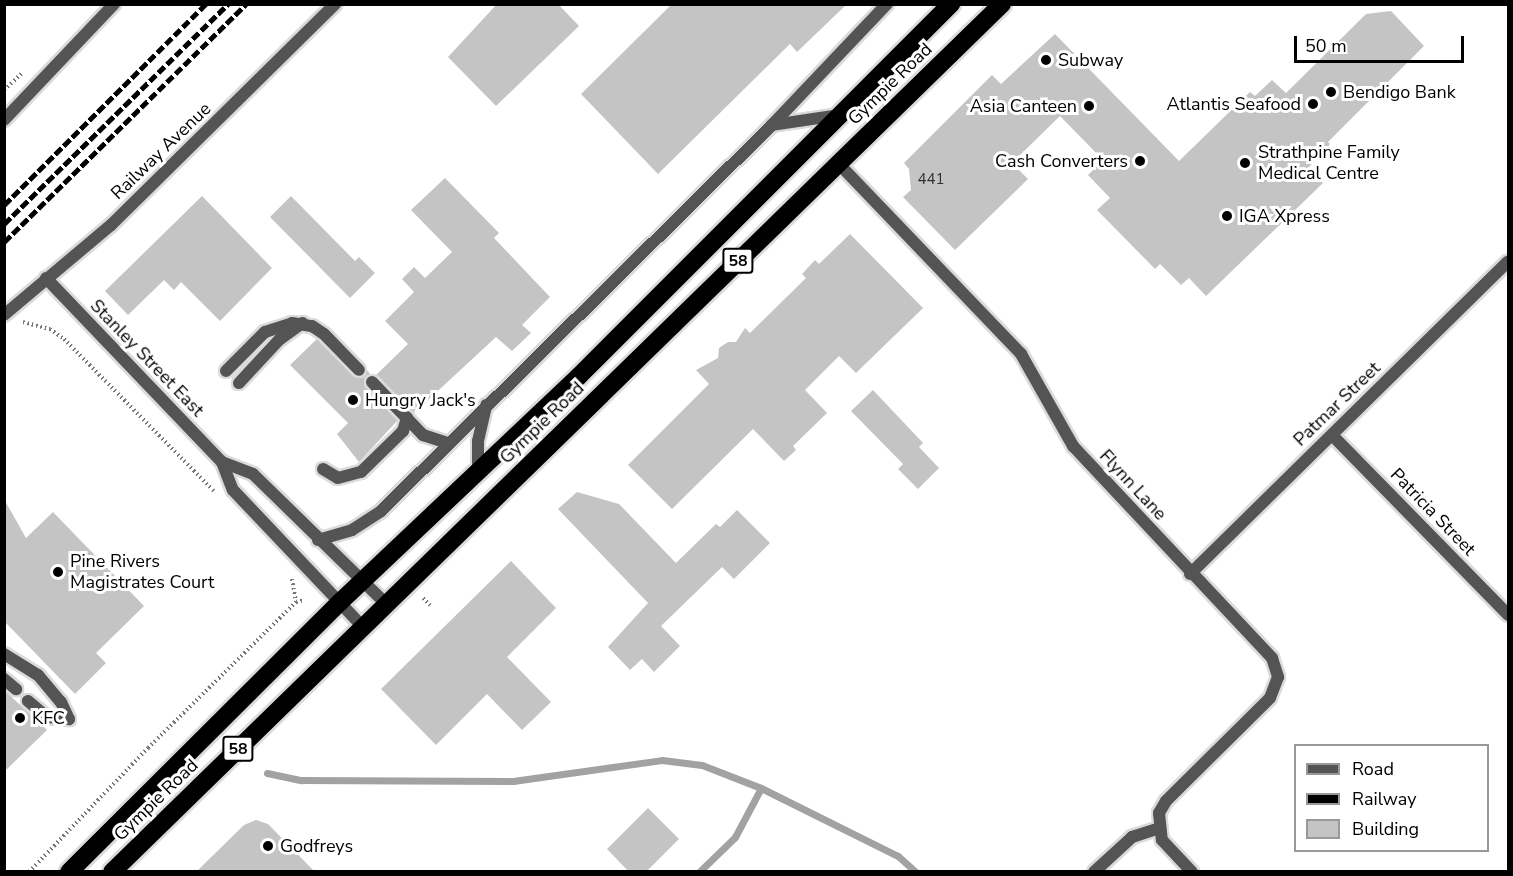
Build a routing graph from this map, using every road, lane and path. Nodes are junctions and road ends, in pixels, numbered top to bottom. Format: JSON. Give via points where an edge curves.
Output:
{"nodes":[{"id":1,"x":114,"y":4,"type":"edge"},
{"id":2,"x":335,"y":4,"type":"edge"},
{"id":3,"x":887,"y":4,"type":"edge"},
{"id":4,"x":951,"y":4,"type":"edge"},
{"id":5,"x":1002,"y":4,"type":"edge"},
{"id":6,"x":839,"y":115,"type":"junction"},
{"id":7,"x":4,"y":120,"type":"edge"},
{"id":8,"x":772,"y":125,"type":"junction"},
{"id":9,"x":838,"y":163,"type":"junction"},
{"id":10,"x":1509,"y":261,"type":"edge"},
{"id":11,"x":46,"y":278,"type":"junction"},
{"id":12,"x":4,"y":315,"type":"edge"},
{"id":13,"x":302,"y":323,"type":"junction"},
{"id":14,"x":19,"y":324,"type":"dead end"},
{"id":15,"x":226,"y":370,"type":"dead end"},
{"id":16,"x":359,"y":370,"type":"dead end"},
{"id":17,"x":372,"y":382,"type":"dead end"},
{"id":18,"x":239,"y":383,"type":"dead end"},
{"id":19,"x":486,"y":405,"type":"junction"},
{"id":20,"x":406,"y":418,"type":"junction"},
{"id":21,"x":1332,"y":435,"type":"junction"},
{"id":22,"x":447,"y":443,"type":"junction"},
{"id":23,"x":222,"y":462,"type":"junction"},
{"id":24,"x":323,"y":469,"type":"dead end"},
{"id":25,"x":478,"y":470,"type":"junction"},
{"id":26,"x":221,"y":498,"type":"dead end"},
{"id":27,"x":318,"y":540,"type":"junction"},
{"id":28,"x":289,"y":572,"type":"dead end"},
{"id":29,"x":1190,"y":574,"type":"junction"},
{"id":30,"x":362,"y":581,"type":"junction"},
{"id":31,"x":423,"y":598,"type":"dead end"},
{"id":32,"x":304,"y":600,"type":"dead end"},
{"id":33,"x":296,"y":602,"type":"junction"},
{"id":34,"x":340,"y":602,"type":"junction"},
{"id":35,"x":386,"y":604,"type":"junction"},
{"id":36,"x":430,"y":604,"type":"dead end"},
{"id":37,"x":1509,"y":615,"type":"edge"},
{"id":38,"x":363,"y":627,"type":"junction"},
{"id":39,"x":4,"y":654,"type":"edge"},
{"id":40,"x":4,"y":679,"type":"edge"},
{"id":41,"x":16,"y":689,"type":"dead end"},
{"id":42,"x":28,"y":701,"type":"dead end"},
{"id":43,"x":1159,"y":828,"type":"junction"},
{"id":44,"x":29,"y":872,"type":"edge"},
{"id":45,"x":69,"y":872,"type":"edge"},
{"id":46,"x":112,"y":872,"type":"edge"},
{"id":47,"x":1094,"y":872,"type":"edge"},
{"id":48,"x":1192,"y":872,"type":"edge"}],
"edges":[{"from":1,"to":7,"type":"street"},
{"from":2,"to":11,"type":"street","name":"Railway Avenue","via":[[111,225]]},
{"from":3,"to":8,"type":"street"},
{"from":4,"to":6,"type":"highway","name":"Gympie Road","number":"58"},
{"from":5,"to":9,"type":"highway","name":"Gympie Road","number":"58"},
{"from":6,"to":8,"type":"street","name":"Gympie Road"},
{"from":6,"to":25,"type":"highway","name":"Gympie Road","number":"58","via":[[578,376]]},
{"from":8,"to":19,"type":"street"},
{"from":9,"to":29,"type":"street","name":"Flynn Lane","via":[[1022,354],[1072,446]]},
{"from":9,"to":35,"type":"highway","name":"Gympie Road","number":"58"},
{"from":10,"to":21,"type":"street","name":"Patmar Street"},
{"from":11,"to":12,"type":"street","name":"Railway Avenue"},
{"from":11,"to":23,"type":"street","name":"Stanley Street East"},
{"from":13,"to":15,"type":"street","via":[[283,324],[265,333]]},
{"from":13,"to":16,"type":"street","via":[[324,334]]},
{"from":13,"to":18,"type":"street","via":[[279,340]]},
{"from":14,"to":26,"type":"path","via":[[32,322],[64,339]]},
{"from":17,"to":20,"type":"street"},
{"from":19,"to":22,"type":"street"},
{"from":19,"to":25,"type":"street","via":[[478,441]]},
{"from":20,"to":22,"type":"street","via":[[423,435]]},
{"from":20,"to":24,"type":"street","via":[[403,431],[361,472],[338,478]]},
{"from":21,"to":29,"type":"street","name":"Patmar Street"},
{"from":21,"to":37,"type":"street","name":"Patricia Street"},
{"from":22,"to":27,"type":"street","via":[[368,521]]},
{"from":23,"to":27,"type":"street","name":"Stanley Street East","via":[[253,474]]},
{"from":23,"to":34,"type":"street","name":"Stanley Street East","via":[[233,490]]},
{"from":25,"to":30,"type":"highway","name":"Gympie Road","number":"58"},
{"from":27,"to":30,"type":"street","name":"Stanley Street East"},
{"from":28,"to":33,"type":"path"},
{"from":29,"to":43,"type":"street","name":"Flynn Lane","via":[[1272,658],[1278,676],[1270,698],[1166,801],[1159,813]]},
{"from":30,"to":34,"type":"highway","name":"Gympie Road","number":"58"},
{"from":30,"to":35,"type":"street","name":"Stanley Street East"},
{"from":31,"to":36,"type":"path"},
{"from":32,"to":33,"type":"path"},
{"from":33,"to":44,"type":"path"},
{"from":34,"to":38,"type":"street","name":"Stanley Street East"},
{"from":34,"to":45,"type":"highway","name":"Gympie Road","number":"58"},
{"from":35,"to":38,"type":"highway","name":"Gympie Road","number":"58"},
{"from":38,"to":46,"type":"highway","name":"Gympie Road","number":"58"},
{"from":39,"to":42,"type":"street","via":[[38,675],[61,702],[69,719],[47,717]]},
{"from":40,"to":41,"type":"street"},
{"from":43,"to":47,"type":"street","via":[[1132,837]]},
{"from":43,"to":48,"type":"street","via":[[1162,840]]}]}
